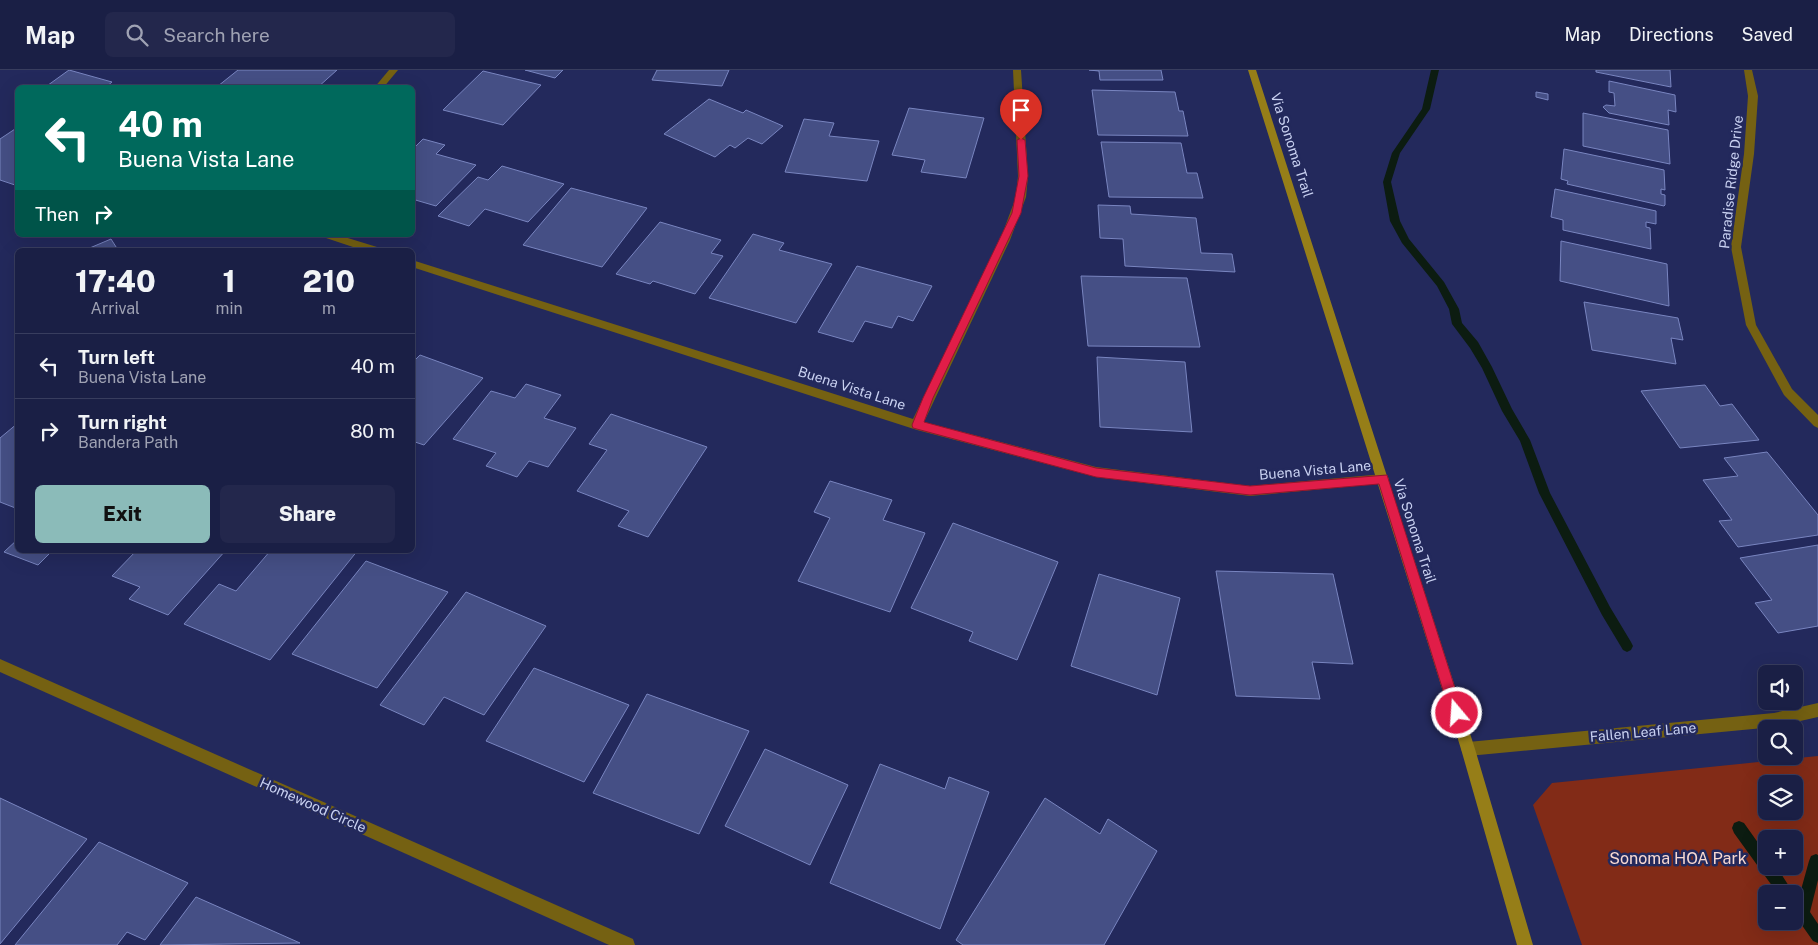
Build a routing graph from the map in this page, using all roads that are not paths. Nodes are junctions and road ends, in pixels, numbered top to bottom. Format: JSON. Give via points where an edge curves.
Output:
{"nodes":[{"id":1,"x":394,"y":70,"type":"edge"},
{"id":2,"x":1017,"y":70,"type":"edge"},
{"id":3,"x":1252,"y":70,"type":"edge"},
{"id":4,"x":1748,"y":70,"type":"edge"},
{"id":5,"x":381,"y":85,"type":"edge"},
{"id":6,"x":333,"y":237,"type":"edge"},
{"id":7,"x":367,"y":248,"type":"edge"},
{"id":8,"x":415,"y":264,"type":"edge"},
{"id":9,"x":1818,"y":423,"type":"edge"},
{"id":10,"x":917,"y":425,"type":"junction"},
{"id":11,"x":1383,"y":479,"type":"junction"},
{"id":12,"x":0,"y":665,"type":"edge"},
{"id":13,"x":1818,"y":710,"type":"edge"},
{"id":14,"x":1468,"y":749,"type":"junction"},
{"id":15,"x":626,"y":945,"type":"edge"},
{"id":16,"x":1526,"y":945,"type":"edge"}],
"edges":[{"from":1,"to":5,"type":"street"},
{"from":2,"to":10,"type":"street","via":[[1023,176],[1019,205]]},
{"from":3,"to":11,"type":"street","name":"Via Sonoma Trail"},
{"from":4,"to":9,"type":"street","name":"Paradise Ridge Drive","via":[[1752,96],[1749,154],[1736,247],[1751,325],[1788,392]]},
{"from":6,"to":7,"type":"street"},
{"from":8,"to":10,"type":"street","name":"Buena Vista Lane"},
{"from":10,"to":11,"type":"street","name":"Buena Vista Lane","via":[[1096,472],[1250,491]]},
{"from":11,"to":14,"type":"street","name":"Via Sonoma Trail"},
{"from":12,"to":15,"type":"street","name":"Homewood Circle"},
{"from":13,"to":14,"type":"street","name":"Fallen Leaf Lane","via":[[1774,720]]},
{"from":14,"to":16,"type":"street","name":"Via Sonoma Trail"}]}
